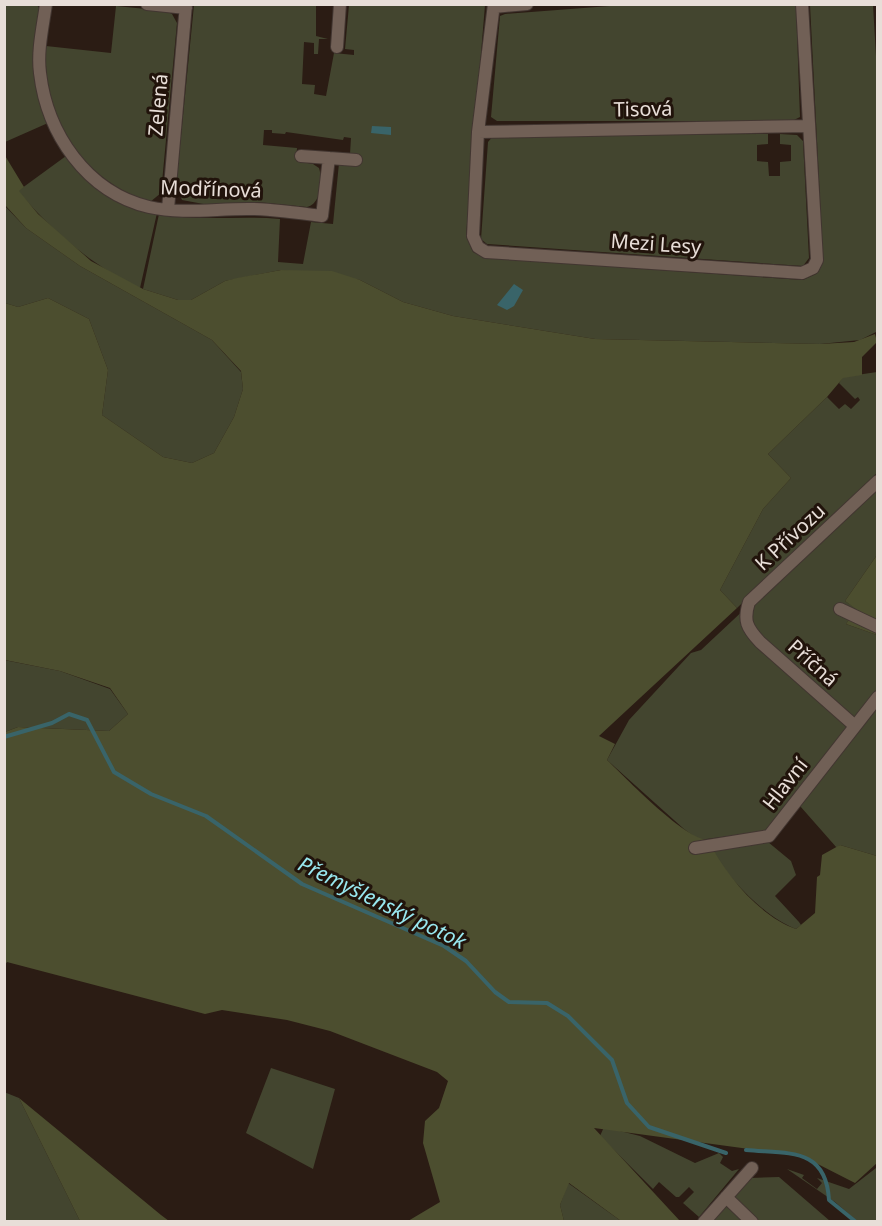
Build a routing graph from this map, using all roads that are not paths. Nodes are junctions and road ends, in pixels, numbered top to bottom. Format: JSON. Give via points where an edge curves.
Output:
{"nodes":[{"id":1,"x":46,"y":4,"type":"edge"},
{"id":2,"x":147,"y":4,"type":"edge"},
{"id":3,"x":340,"y":4,"type":"edge"},
{"id":4,"x":526,"y":4,"type":"edge"},
{"id":5,"x":802,"y":4,"type":"edge"},
{"id":6,"x":186,"y":6,"type":"edge"},
{"id":7,"x":494,"y":6,"type":"edge"},
{"id":8,"x":337,"y":47,"type":"dead end"},
{"id":9,"x":808,"y":126,"type":"junction"},
{"id":10,"x":478,"y":132,"type":"junction"},
{"id":11,"x":301,"y":156,"type":"dead end"},
{"id":12,"x":329,"y":158,"type":"junction"},
{"id":13,"x":356,"y":160,"type":"dead end"},
{"id":14,"x":168,"y":209,"type":"junction"},
{"id":15,"x":878,"y":481,"type":"edge"},
{"id":16,"x":840,"y":609,"type":"dead end"},
{"id":17,"x":878,"y":627,"type":"edge"},
{"id":18,"x":747,"y":628,"type":"joint"},
{"id":19,"x":878,"y":697,"type":"edge"},
{"id":20,"x":855,"y":726,"type":"junction"},
{"id":21,"x":695,"y":848,"type":"dead end"},
{"id":22,"x":752,"y":1168,"type":"dead end"},
{"id":23,"x":726,"y":1197,"type":"junction"},
{"id":24,"x":704,"y":1221,"type":"edge"},
{"id":25,"x":752,"y":1221,"type":"edge"}],
"edges":[{"from":1,"to":14,"type":"street","name":"Modřínová","via":[[39,71],[48,113],[63,144],[76,161],[118,195]]},
{"from":2,"to":6,"type":"street"},
{"from":3,"to":8,"type":"street"},
{"from":4,"to":7,"type":"street"},
{"from":5,"to":9,"type":"street","name":"Mezi Lesy"},
{"from":6,"to":14,"type":"street","name":"Zelená"},
{"from":7,"to":10,"type":"street","name":"Mezi Lesy"},
{"from":9,"to":10,"type":"street","name":"Tisová"},
{"from":9,"to":10,"type":"street","name":"Mezi Lesy","via":[[817,260],[813,268],[802,273],[486,252],[478,247],[473,236]]},
{"from":11,"to":12,"type":"street"},
{"from":12,"to":13,"type":"street"},
{"from":12,"to":14,"type":"street","name":"Modřínová","via":[[322,216],[253,209]]},
{"from":15,"to":18,"type":"street","name":"K Přívozu","via":[[749,602]]},
{"from":16,"to":17,"type":"street"},
{"from":18,"to":20,"type":"street","name":"Příčná"},
{"from":19,"to":20,"type":"street","name":"Hlavní"},
{"from":20,"to":21,"type":"street","name":"Hlavní","via":[[769,836]]},
{"from":22,"to":23,"type":"street"},
{"from":23,"to":24,"type":"street"},
{"from":23,"to":25,"type":"street"}]}
